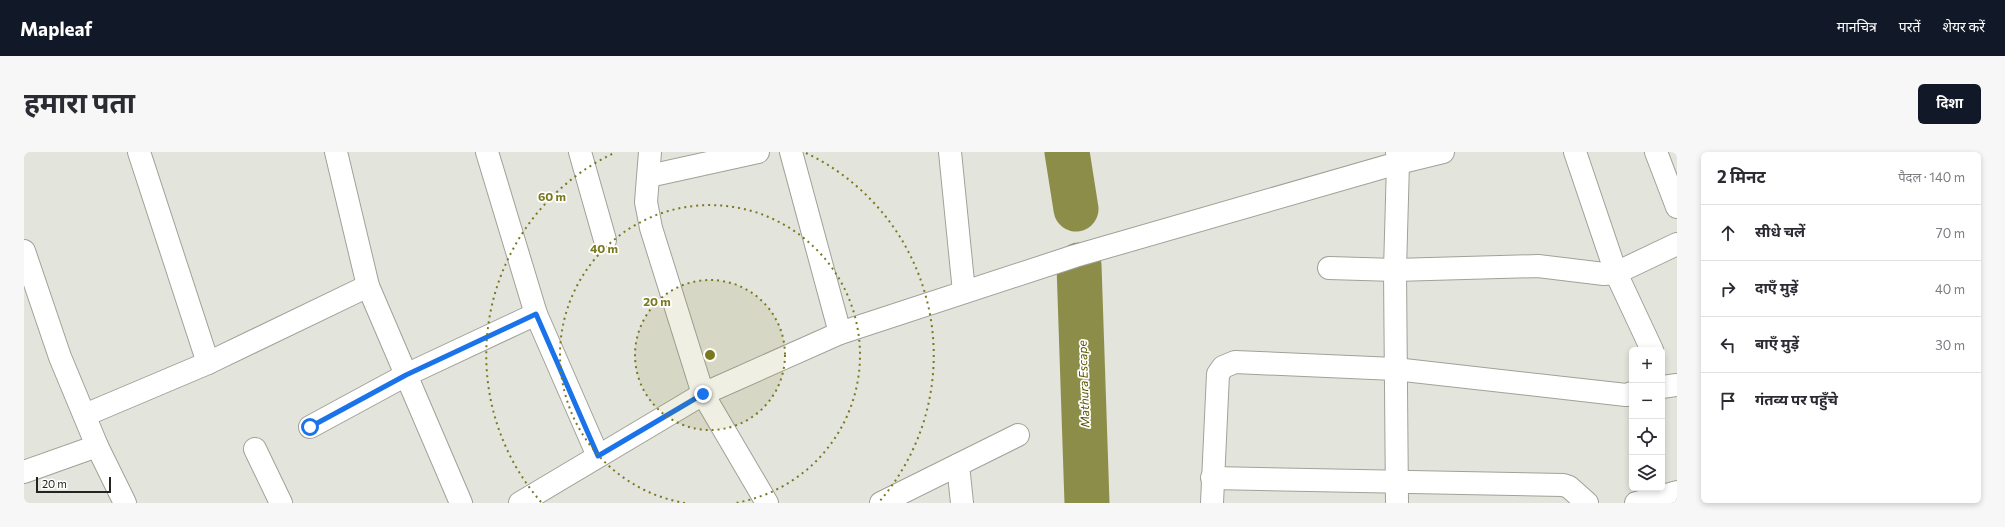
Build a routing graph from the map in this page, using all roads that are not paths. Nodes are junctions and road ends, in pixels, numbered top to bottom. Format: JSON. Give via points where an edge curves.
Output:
{"nodes":[{"id":1,"x":139,"y":152,"type":"edge"},
{"id":2,"x":336,"y":152,"type":"edge"},
{"id":3,"x":487,"y":152,"type":"edge"},
{"id":4,"x":580,"y":152,"type":"edge"},
{"id":5,"x":650,"y":152,"type":"edge"},
{"id":6,"x":758,"y":152,"type":"edge"},
{"id":7,"x":791,"y":152,"type":"edge"},
{"id":8,"x":950,"y":152,"type":"edge"},
{"id":9,"x":1443,"y":152,"type":"edge"},
{"id":10,"x":1575,"y":152,"type":"edge"},
{"id":11,"x":1656,"y":152,"type":"edge"},
{"id":12,"x":1398,"y":158,"type":"edge"},
{"id":13,"x":649,"y":176,"type":"junction"},
{"id":14,"x":1677,"y":207,"type":"edge"},
{"id":15,"x":606,"y":240,"type":"dead end"},
{"id":16,"x":1677,"y":244,"type":"edge"},
{"id":17,"x":24,"y":250,"type":"edge"},
{"id":18,"x":1329,"y":268,"type":"dead end"},
{"id":19,"x":1395,"y":270,"type":"junction"},
{"id":20,"x":1616,"y":273,"type":"junction"},
{"id":21,"x":368,"y":286,"type":"junction"},
{"id":22,"x":964,"y":292,"type":"junction"},
{"id":23,"x":536,"y":314,"type":"junction"},
{"id":24,"x":840,"y":333,"type":"junction"},
{"id":25,"x":1651,"y":347,"type":"edge"},
{"id":26,"x":208,"y":363,"type":"junction"},
{"id":27,"x":1396,"y":368,"type":"junction"},
{"id":28,"x":406,"y":375,"type":"junction"},
{"id":29,"x":1677,"y":385,"type":"edge"},
{"id":30,"x":1665,"y":387,"type":"edge"},
{"id":31,"x":703,"y":394,"type":"junction"},
{"id":32,"x":1629,"y":394,"type":"edge"},
{"id":33,"x":85,"y":415,"type":"junction"},
{"id":34,"x":310,"y":427,"type":"dead end"},
{"id":35,"x":1018,"y":435,"type":"dead end"},
{"id":36,"x":97,"y":446,"type":"junction"},
{"id":37,"x":255,"y":449,"type":"dead end"},
{"id":38,"x":598,"y":456,"type":"junction"},
{"id":39,"x":958,"y":465,"type":"junction"},
{"id":40,"x":24,"y":472,"type":"edge"},
{"id":41,"x":1212,"y":478,"type":"junction"},
{"id":42,"x":1396,"y":481,"type":"junction"},
{"id":43,"x":1677,"y":492,"type":"edge"},
{"id":44,"x":125,"y":503,"type":"edge"},
{"id":45,"x":281,"y":503,"type":"edge"},
{"id":46,"x":461,"y":503,"type":"edge"},
{"id":47,"x":520,"y":503,"type":"edge"},
{"id":48,"x":767,"y":503,"type":"edge"},
{"id":49,"x":881,"y":503,"type":"edge"},
{"id":50,"x":962,"y":503,"type":"edge"},
{"id":51,"x":1212,"y":503,"type":"edge"},
{"id":52,"x":1397,"y":503,"type":"edge"},
{"id":53,"x":1587,"y":503,"type":"edge"},
{"id":54,"x":1636,"y":503,"type":"edge"}],
"edges":[{"from":1,"to":26,"type":"street"},
{"from":2,"to":21,"type":"street"},
{"from":3,"to":23,"type":"street"},
{"from":4,"to":15,"type":"street"},
{"from":5,"to":13,"type":"street"},
{"from":6,"to":13,"type":"street"},
{"from":7,"to":24,"type":"street"},
{"from":8,"to":22,"type":"street"},
{"from":9,"to":12,"type":"street"},
{"from":10,"to":20,"type":"street"},
{"from":11,"to":14,"type":"street"},
{"from":12,"to":19,"type":"street"},
{"from":12,"to":22,"type":"street"},
{"from":13,"to":31,"type":"street","via":[[646,202],[651,228]]},
{"from":16,"to":20,"type":"street"},
{"from":17,"to":33,"type":"street","via":[[60,357]]},
{"from":18,"to":19,"type":"street"},
{"from":19,"to":20,"type":"street","via":[[1538,266],[1604,274]]},
{"from":19,"to":27,"type":"street"},
{"from":20,"to":25,"type":"street"},
{"from":21,"to":26,"type":"street"},
{"from":21,"to":28,"type":"street"},
{"from":22,"to":24,"type":"street"},
{"from":23,"to":28,"type":"street"},
{"from":23,"to":38,"type":"street"},
{"from":24,"to":31,"type":"street"},
{"from":26,"to":33,"type":"street"},
{"from":27,"to":32,"type":"street"},
{"from":27,"to":41,"type":"street","via":[[1235,362],[1223,367],[1218,374]]},
{"from":27,"to":42,"type":"street"},
{"from":28,"to":34,"type":"street"},
{"from":28,"to":46,"type":"street"},
{"from":29,"to":30,"type":"street"},
{"from":31,"to":38,"type":"street"},
{"from":31,"to":48,"type":"street"},
{"from":33,"to":36,"type":"street"},
{"from":35,"to":39,"type":"street"},
{"from":36,"to":40,"type":"street"},
{"from":36,"to":44,"type":"street"},
{"from":37,"to":45,"type":"street"},
{"from":38,"to":47,"type":"street"},
{"from":39,"to":49,"type":"street"},
{"from":39,"to":50,"type":"street"},
{"from":41,"to":42,"type":"street"},
{"from":41,"to":51,"type":"street"},
{"from":42,"to":52,"type":"street"},
{"from":42,"to":53,"type":"street","via":[[1563,485]]},
{"from":43,"to":54,"type":"street"}]}
